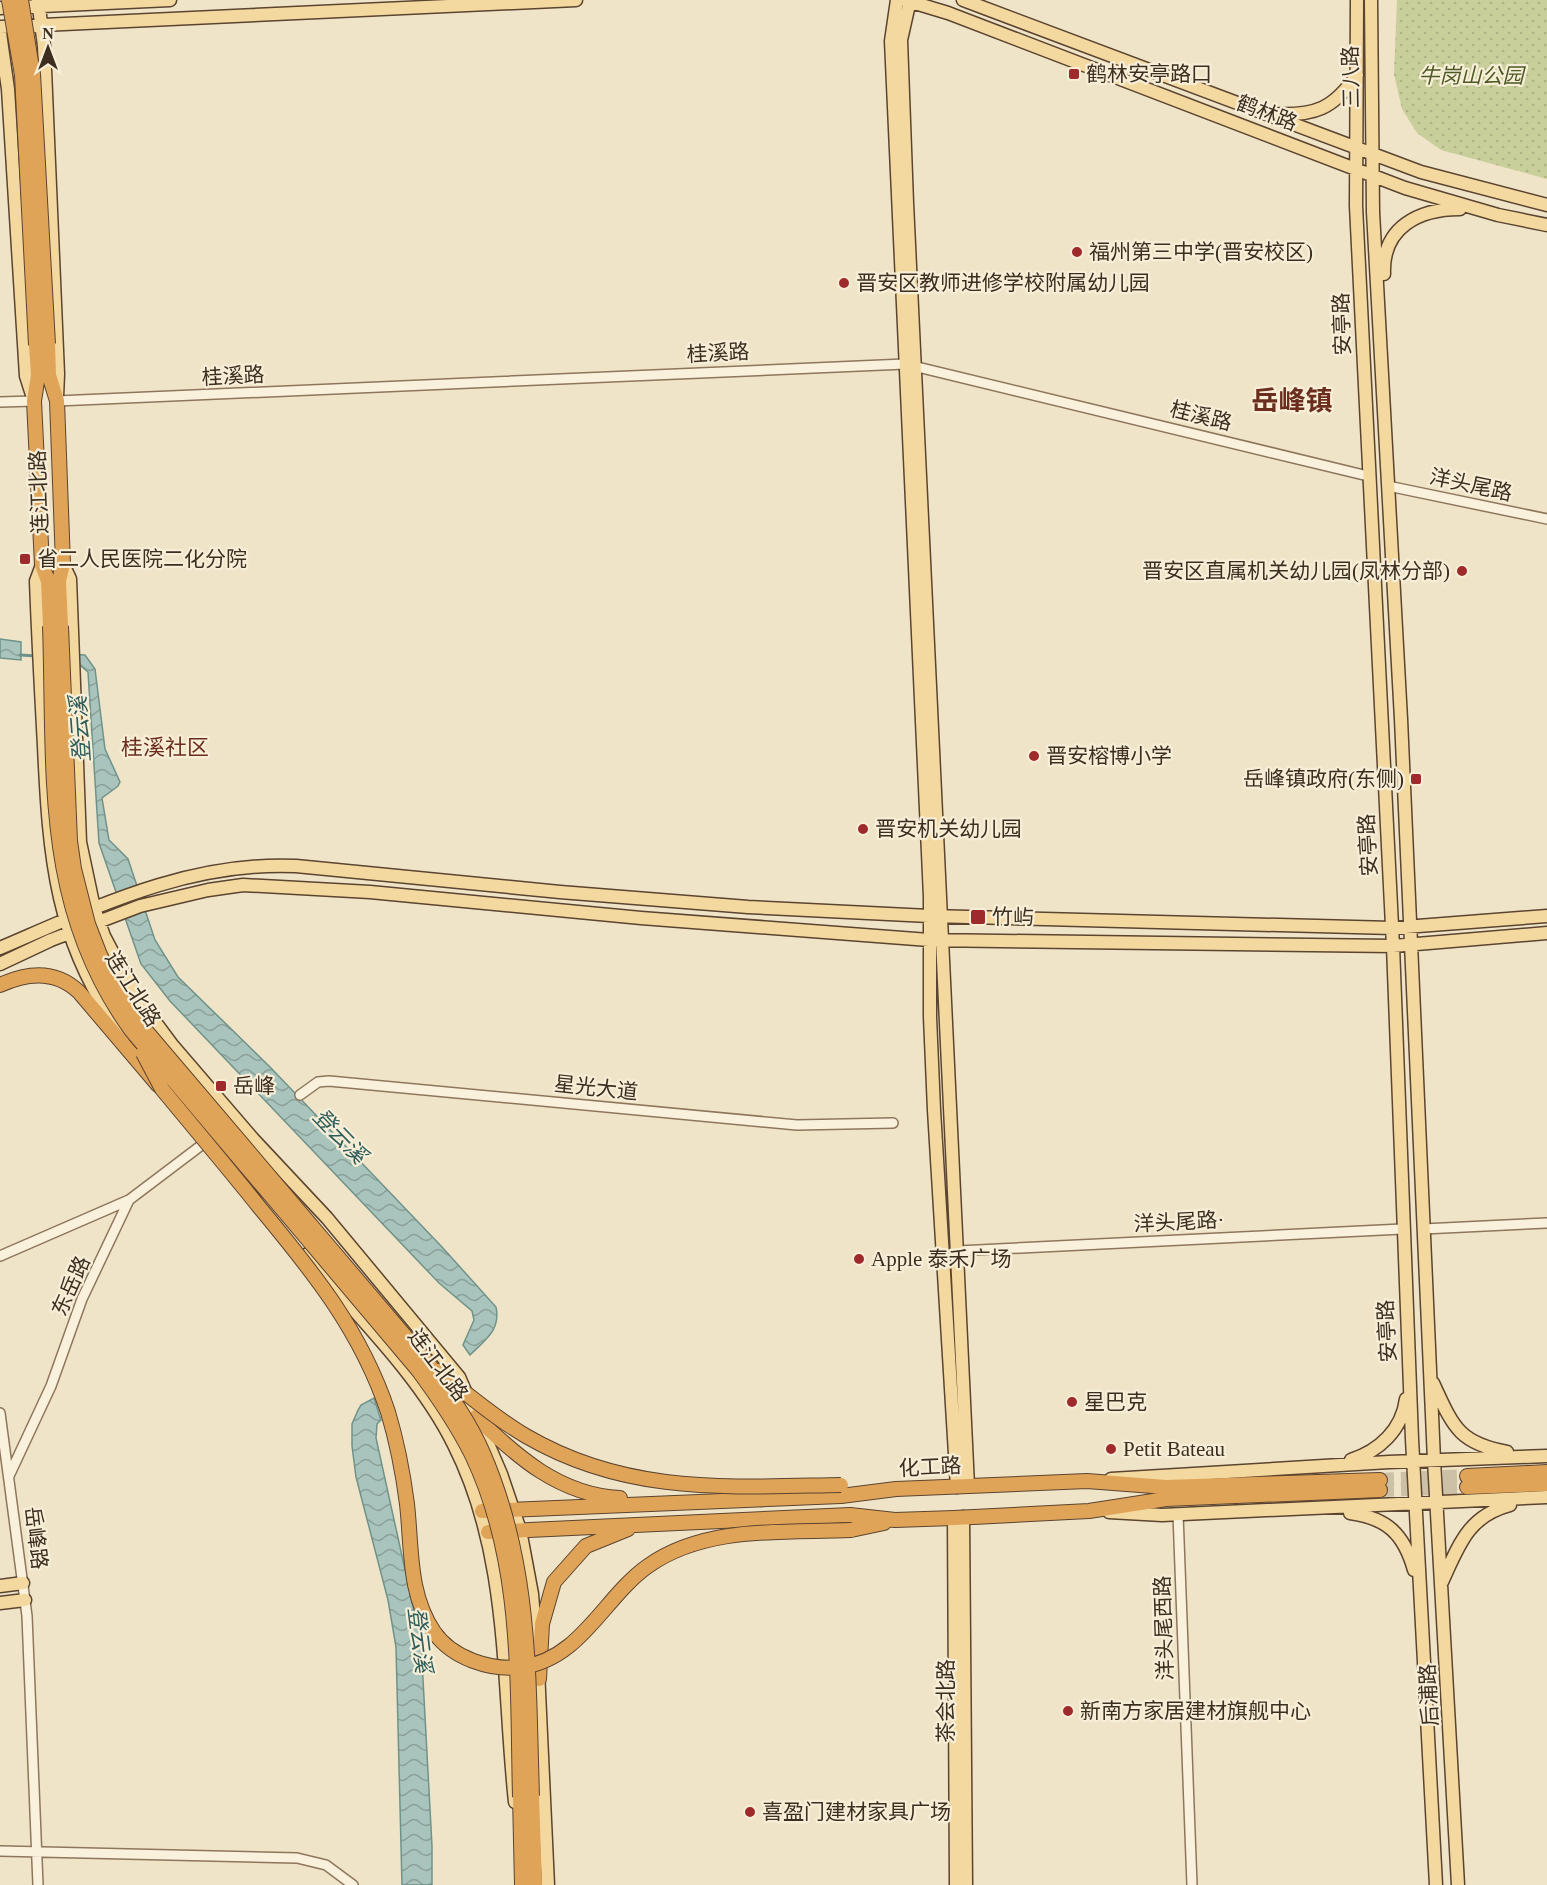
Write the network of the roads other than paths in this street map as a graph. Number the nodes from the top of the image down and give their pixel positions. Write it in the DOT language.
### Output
graph roads {
  1 [pos="9,0"];
  2 [pos="21,0"];
  3 [pos="170,0"];
  4 [pos="576,0"];
  5 [pos="905,0"];
  6 [pos="963,0"];
  7 [pos="1357,0"];
  8 [pos="1371,0"];
  9 [pos="125,1"];
  10 [pos="38,3"];
  11 [pos="0,8"];
  12 [pos="43,24"];
  13 [pos="0,27"];
  14 [pos="0,33"];
  15 [pos="0,71"];
  16 [pos="1357,75"];
  17 [pos="8,89"];
  18 [pos="1263,112"];
  19 [pos="1357,148"];
  20 [pos="1372,154"];
  21 [pos="1356,169"];
  22 [pos="1371,175"];
  23 [pos="1547,206"];
  24 [pos="1474,209"];
  25 [pos="1547,225"];
  26 [pos="42,345"];
  27 [pos="1381,358"];
  28 [pos="911,364"];
  29 [pos="34,401"];
  30 [pos="57,401"];
  31 [pos="0,402"];
  32 [pos="1368,476"];
  33 [pos="1388,486"];
  34 [pos="1547,519"];
  35 [pos="63,564"];
  36 [pos="42,565"];
  37 [pos="55,626"];
  38 [pos="94,908"];
  39 [pos="935,916"];
  40 [pos="1547,916"];
  41 [pos="98,922"];
  42 [pos="67,927"];
  43 [pos="1392,928"];
  44 [pos="1409,928"];
  45 [pos="1547,933"];
  46 [pos="935,940"];
  47 [pos="1410,945"];
  48 [pos="1393,946"];
  49 [pos="0,948"];
  50 [pos="0,964"];
  51 [pos="0,985"];
  52 [pos="131,1030"];
  53 [pos="162,1089"];
  54 [pos="300,1095"];
  55 [pos="893,1123"];
  56 [pos="207,1142"];
  57 [pos="129,1200"];
  58 [pos="1547,1223"];
  59 [pos="1402,1229"];
  60 [pos="1423,1229"];
  61 [pos="958,1251"];
  62 [pos="0,1256"];
  63 [pos="428,1363"];
  64 [pos="1430,1376"];
  65 [pos="1409,1377"];
  66 [pos="0,1413"];
  67 [pos="476,1417"];
  68 [pos="1547,1456"];
  69 [pos="1532,1457"];
  70 [pos="1434,1460"];
  71 [pos="1413,1461"];
  72 [pos="1335,1465"];
  73 [pos="1547,1472"];
  74 [pos="9,1476"];
  75 [pos="1086,1481"];
  76 [pos="1547,1484"];
  77 [pos="963,1486"];
  78 [pos="897,1489"];
  79 [pos="1541,1497"];
  80 [pos="700,1502"];
  81 [pos="1437,1503"];
  82 [pos="1415,1504"];
  83 [pos="1319,1508"];
  84 [pos="513,1509"];
  85 [pos="482,1511"];
  86 [pos="1089,1511"];
  87 [pos="1178,1514"];
  88 [pos="959,1518"];
  89 [pos="894,1520"];
  90 [pos="638,1524"];
  91 [pos="520,1530"];
  92 [pos="488,1532"];
  93 [pos="23,1583"];
  94 [pos="0,1586"];
  95 [pos="1441,1586"];
  96 [pos="1419,1587"];
  97 [pos="25,1600"];
  98 [pos="0,1603"];
  99 [pos="539,1679"];
  100 [pos="526,1797"];
  101 [pos="37,1850"];
  102 [pos="0,1851"];
  103 [pos="522,1878"];
  104 [pos="38,1885"];
  105 [pos="353,1885"];
  106 [pos="535,1885"];
  107 [pos="548,1885"];
  108 [pos="956,1885"];
  109 [pos="966,1885"];
  110 [pos="1192,1885"];
  111 [pos="1436,1885"];
  112 [pos="1458,1885"];
  1 -- 26 [label="highway, 连江北路, bridge"];
  2 -- 26 [label="highway, 连江北路, bridge"];
  3 -- 9 [label="main road"];
  4 -- 12 [label="main road"];
  5 -- 21 [label="main road, 鹤林路"];
  5 -- 28 [label="main road"];
  6 -- 18 [label="main road, 鹤林路"];
  7 -- 16 [label="main road, 三八路"];
  8 -- 20 [label="main road, 三八路"];
  9 -- 10 [label="main road"];
  10 -- 11 [label="main road"];
  10 -- 12 [label="main road"];
  12 -- 13 [label="main road"];
  12 -- 30 [label="main road"];
  14 -- 17 [label="main road"];
  15 -- 17 [label="main road"];
  16 -- 18 [label="main road"];
  16 -- 19 [label="main road, 三八路"];
  17 -- 29 [label="main road"];
  18 -- 19 [label="main road, 鹤林路"];
  19 -- 20 [label="main road, 鹤林路"];
  19 -- 21 [label="main road, 安亭路"];
  20 -- 22 [label="main road, 安亭路"];
  20 -- 23 [label="main road, 鹤林路"];
  21 -- 22 [label="main road, 鹤林路"];
  21 -- 32 [label="main road, 安亭路"];
  22 -- 24 [label="main road, 鹤林路"];
  22 -- 27 [label="main road, 安亭路"];
  24 -- 25 [label="main road, 鹤林路"];
  24 -- 27 [label="main road"];
  26 -- 29 [label="highway, 连江北路"];
  26 -- 30 [label="highway, 连江北路"];
  27 -- 33 [label="main road, 安亭路"];
  28 -- 30 [label="street, 桂溪路"];
  28 -- 32 [label="street, 桂溪路"];
  28 -- 39 [label="main road"];
  29 -- 31 [label="street"];
  29 -- 36 [label="highway, 连江北路"];
  30 -- 35 [label="highway, 连江北路"];
  32 -- 43 [label="main road, 安亭路"];
  33 -- 34 [label="street, 洋头尾路"];
  33 -- 44 [label="main road, 安亭路"];
  35 -- 37 [label="highway, 连江北路"];
  35 -- 38 [label="main road"];
  36 -- 37 [label="highway, 连江北路"];
  36 -- 42 [label="main road"];
  37 -- 52 [label="highway, 连江北路, bridge"];
  37 -- 63 [label="highway, 连江北路, bridge"];
  38 -- 39 [label="main road"];
  38 -- 41 [label="main road"];
  38 -- 42 [label="main road"];
  39 -- 43 [label="main road"];
  39 -- 46 [label="main road"];
  40 -- 44 [label="main road"];
  41 -- 42 [label="main road"];
  41 -- 46 [label="main road"];
  41 -- 67 [label="main road"];
  42 -- 49 [label="main road"];
  42 -- 50 [label="main road"];
  42 -- 56 [label="main road"];
  43 -- 44 [label="main road"];
  43 -- 48 [label="main road, 安亭路"];
  44 -- 47 [label="main road, 安亭路"];
  45 -- 47 [label="main road"];
  46 -- 48 [label="main road"];
  46 -- 61 [label="main road"];
  46 -- 77 [label="main road"];
  47 -- 48 [label="main road"];
  47 -- 60 [label="main road, 安亭路"];
  48 -- 59 [label="main road, 安亭路"];
  51 -- 53 [label="highway, bridge"];
  52 -- 53 [label="highway, bridge"];
  52 -- 100 [label="highway, 连江北路, bridge"];
  53 -- 89 [label="highway, bridge"];
  54 -- 55 [label="street, 星光大道"];
  56 -- 57 [label="street"];
  56 -- 85 [label="main road"];
  57 -- 62 [label="street"];
  57 -- 74 [label="street, 东岳路"];
  58 -- 60 [label="street"];
  59 -- 61 [label="street, 洋头尾路·"];
  59 -- 65 [label="main road, 安亭路"];
  60 -- 64 [label="main road, 安亭路"];
  61 -- 77 [label="main road"];
  63 -- 78 [label="highway, bridge"];
  63 -- 100 [label="highway, 连江北路, bridge"];
  64 -- 69 [label="main road"];
  64 -- 70 [label="main road, 安亭路"];
  65 -- 71 [label="main road, 安亭路"];
  65 -- 72 [label="main road"];
  66 -- 74 [label="street, 岳峰路"];
  67 -- 80 [label="highway"];
  67 -- 84 [label="main road"];
  68 -- 69 [label="main road"];
  69 -- 70 [label="main road"];
  70 -- 71 [label="main road"];
  70 -- 81 [label="main road, 安亭路"];
  71 -- 72 [label="main road"];
  71 -- 82 [label="main road, 安亭路"];
  72 -- 75 [label="main road"];
  73 -- 76 [label="highway"];
  74 -- 93 [label="street, 岳峰路"];
  75 -- 77 [label="highway, 化工路"];
  75 -- 86 [label="highway, 化工路"];
  77 -- 78 [label="highway, 化工路"];
  78 -- 80 [label="highway, 化工路"];
  79 -- 81 [label="main road"];
  79 -- 95 [label="main road"];
  80 -- 84 [label="highway, 化工路"];
  81 -- 82 [label="main road"];
  81 -- 95 [label="main road, 后浦路"];
  82 -- 83 [label="main road"];
  82 -- 96 [label="main road, 后浦路"];
  83 -- 87 [label="main road"];
  83 -- 96 [label="main road"];
  84 -- 85 [label="highway, 化工路"];
  84 -- 91 [label="main road"];
  85 -- 92 [label="main road"];
  86 -- 87 [label="main road"];
  86 -- 88 [label="highway, 化工路"];
  87 -- 110 [label="street, 洋头尾西路"];
  88 -- 89 [label="highway, 化工路"];
  88 -- 108 [label="main road, 茶会北路"];
  88 -- 109 [label="main road, 茶会北路"];
  89 -- 90 [label="highway, 化工路"];
  90 -- 91 [label="highway, 化工路"];
  90 -- 99 [label="highway"];
  91 -- 92 [label="highway, 化工路"];
  91 -- 99 [label="main road"];
  92 -- 103 [label="main road"];
  93 -- 94 [label="main road"];
  93 -- 97 [label="street, 岳峰路"];
  95 -- 112 [label="main road, 后浦路"];
  96 -- 111 [label="main road, 后浦路"];
  97 -- 98 [label="main road"];
  97 -- 101 [label="street, 岳峰路"];
  99 -- 107 [label="main road"];
  100 -- 103 [label="highway, 连江北路"];
  100 -- 106 [label="highway, 连江北路"];
  101 -- 102 [label="street"];
  101 -- 104 [label="street, 岳峰路"];
  101 -- 105 [label="street"];
}
